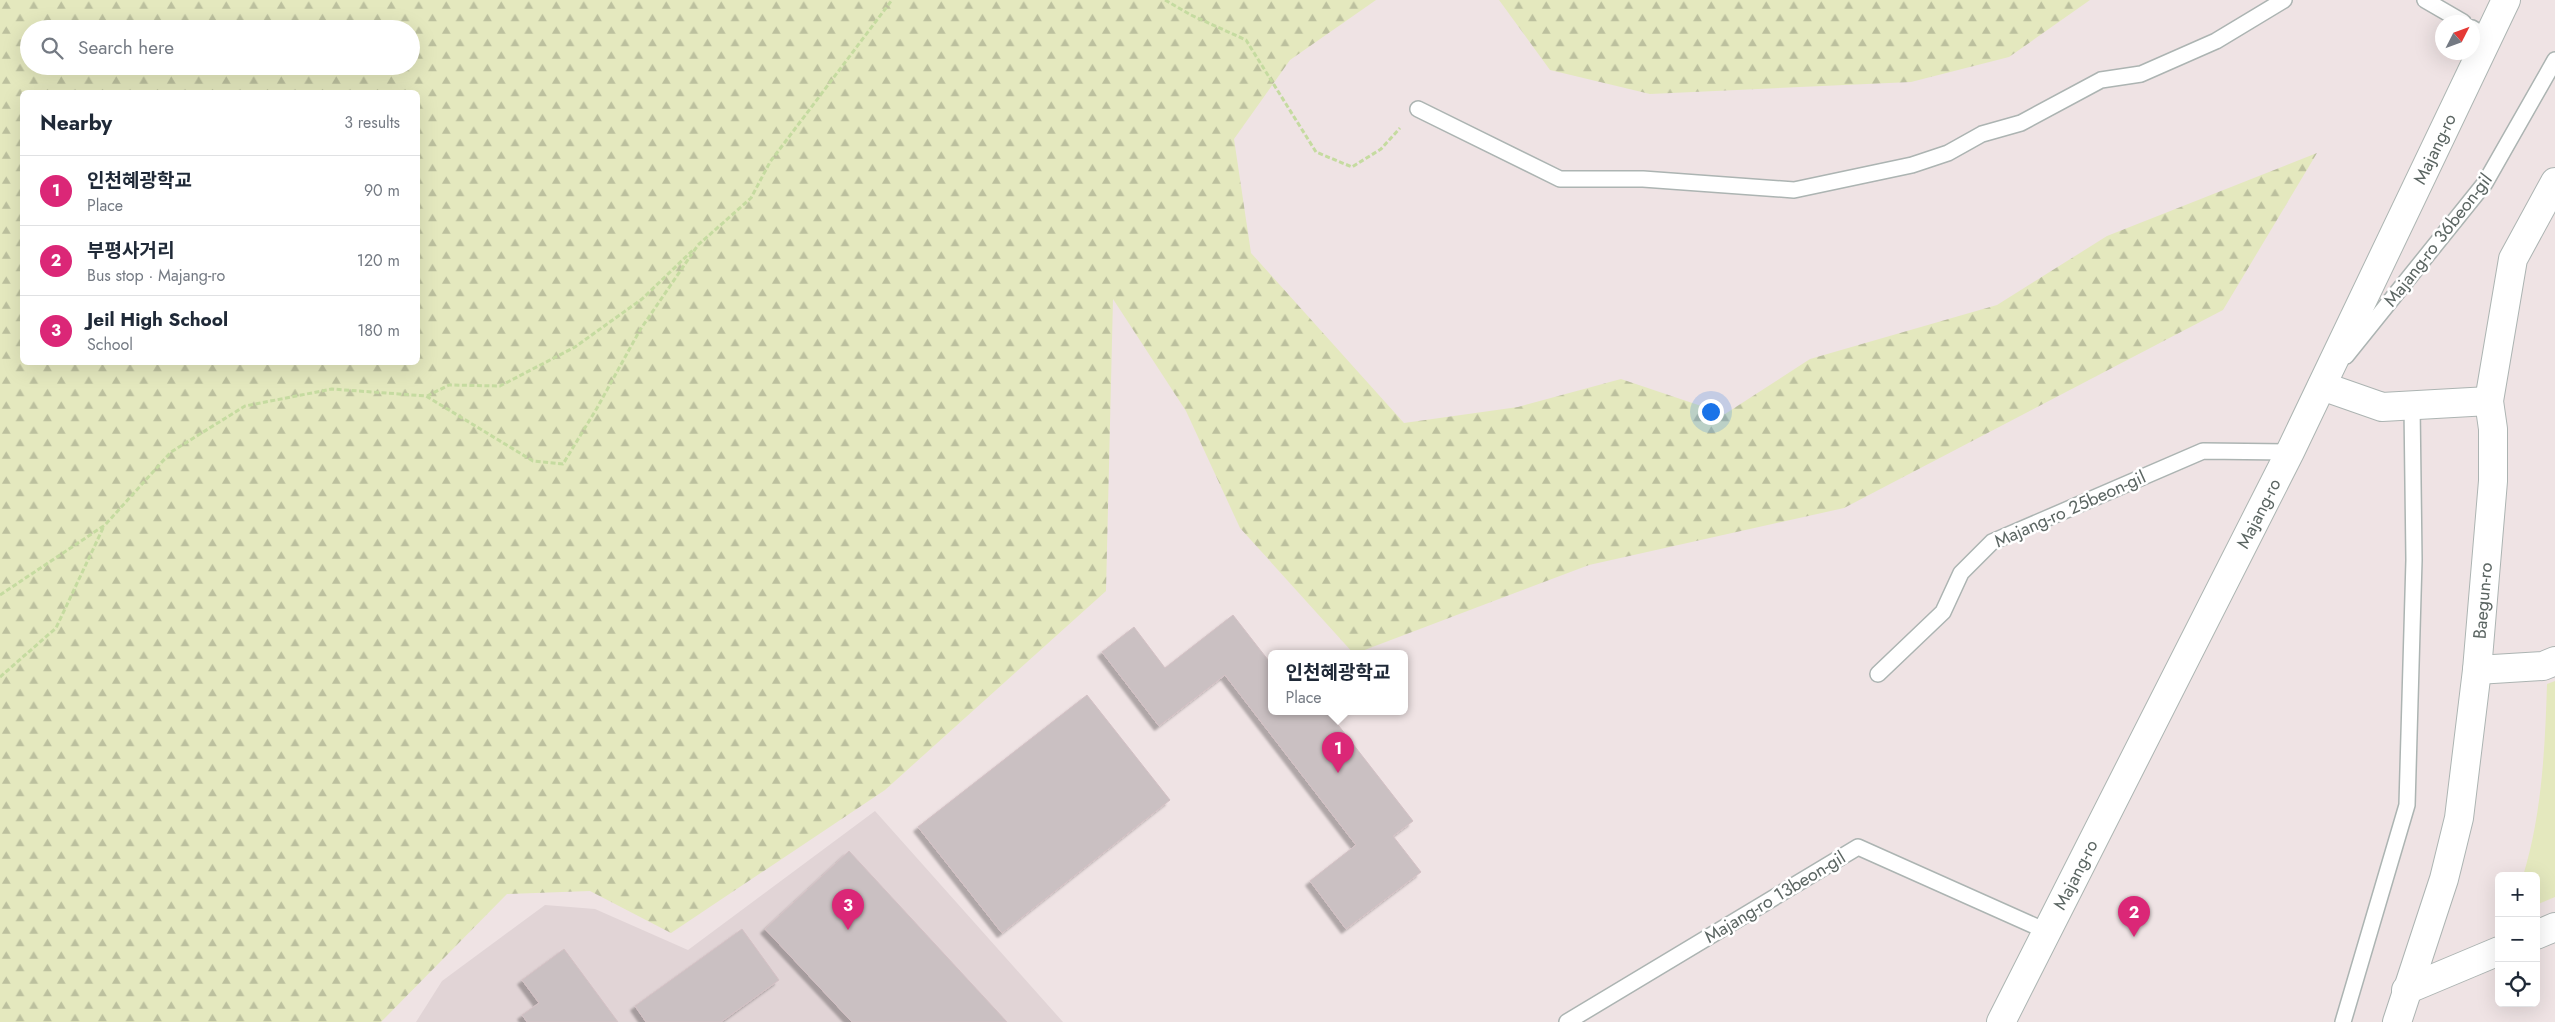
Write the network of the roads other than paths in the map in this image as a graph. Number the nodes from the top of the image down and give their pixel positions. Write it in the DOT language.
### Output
graph roads {
  1 [pos="2284,0"];
  2 [pos="2425,0"];
  3 [pos="2506,0"];
  4 [pos="2451,15"];
  5 [pos="2480,33"];
  6 [pos="2468,60"];
  7 [pos="2555,60"];
  8 [pos="1418,110"];
  9 [pos="2555,182"];
  10 [pos="2322,386"];
  11 [pos="2489,401"];
  12 [pos="2412,405"];
  13 [pos="2290,452"];
  14 [pos="2555,661"];
  15 [pos="2477,670"];
  16 [pos="1878,674"];
  17 [pos="2555,927"];
  18 [pos="2046,930"];
  19 [pos="2540,933"];
  20 [pos="2495,953"];
  21 [pos="2406,990"];
  22 [pos="1567,1022"];
  23 [pos="2001,1022"];
  24 [pos="2343,1022"];
  25 [pos="2397,1022"];
  1 -- 8 [label="lane"];
  2 -- 4 [label="lane"];
  3 -- 5 [label="street, Majang-ro"];
  6 -- 10 [label="street, Majang-ro"];
  7 -- 10 [label="lane, Majang-ro 36beon-gil"];
  9 -- 11 [label="street, Baegun-ro"];
  10 -- 12 [label="street"];
  10 -- 13 [label="street, Majang-ro"];
  11 -- 12 [label="street"];
  11 -- 15 [label="street, Baegun-ro"];
  12 -- 24 [label="lane"];
  13 -- 16 [label="lane, Majang-ro 25beon-gil"];
  13 -- 18 [label="street, Majang-ro"];
  14 -- 15 [label="street"];
  15 -- 21 [label="street, Baegun-ro"];
  17 -- 19 [label="street"];
  18 -- 22 [label="lane, Majang-ro 13beon-gil"];
  18 -- 23 [label="street, Majang-ro"];
  20 -- 21 [label="street"];
  21 -- 25 [label="street, Baegun-ro"];
}
